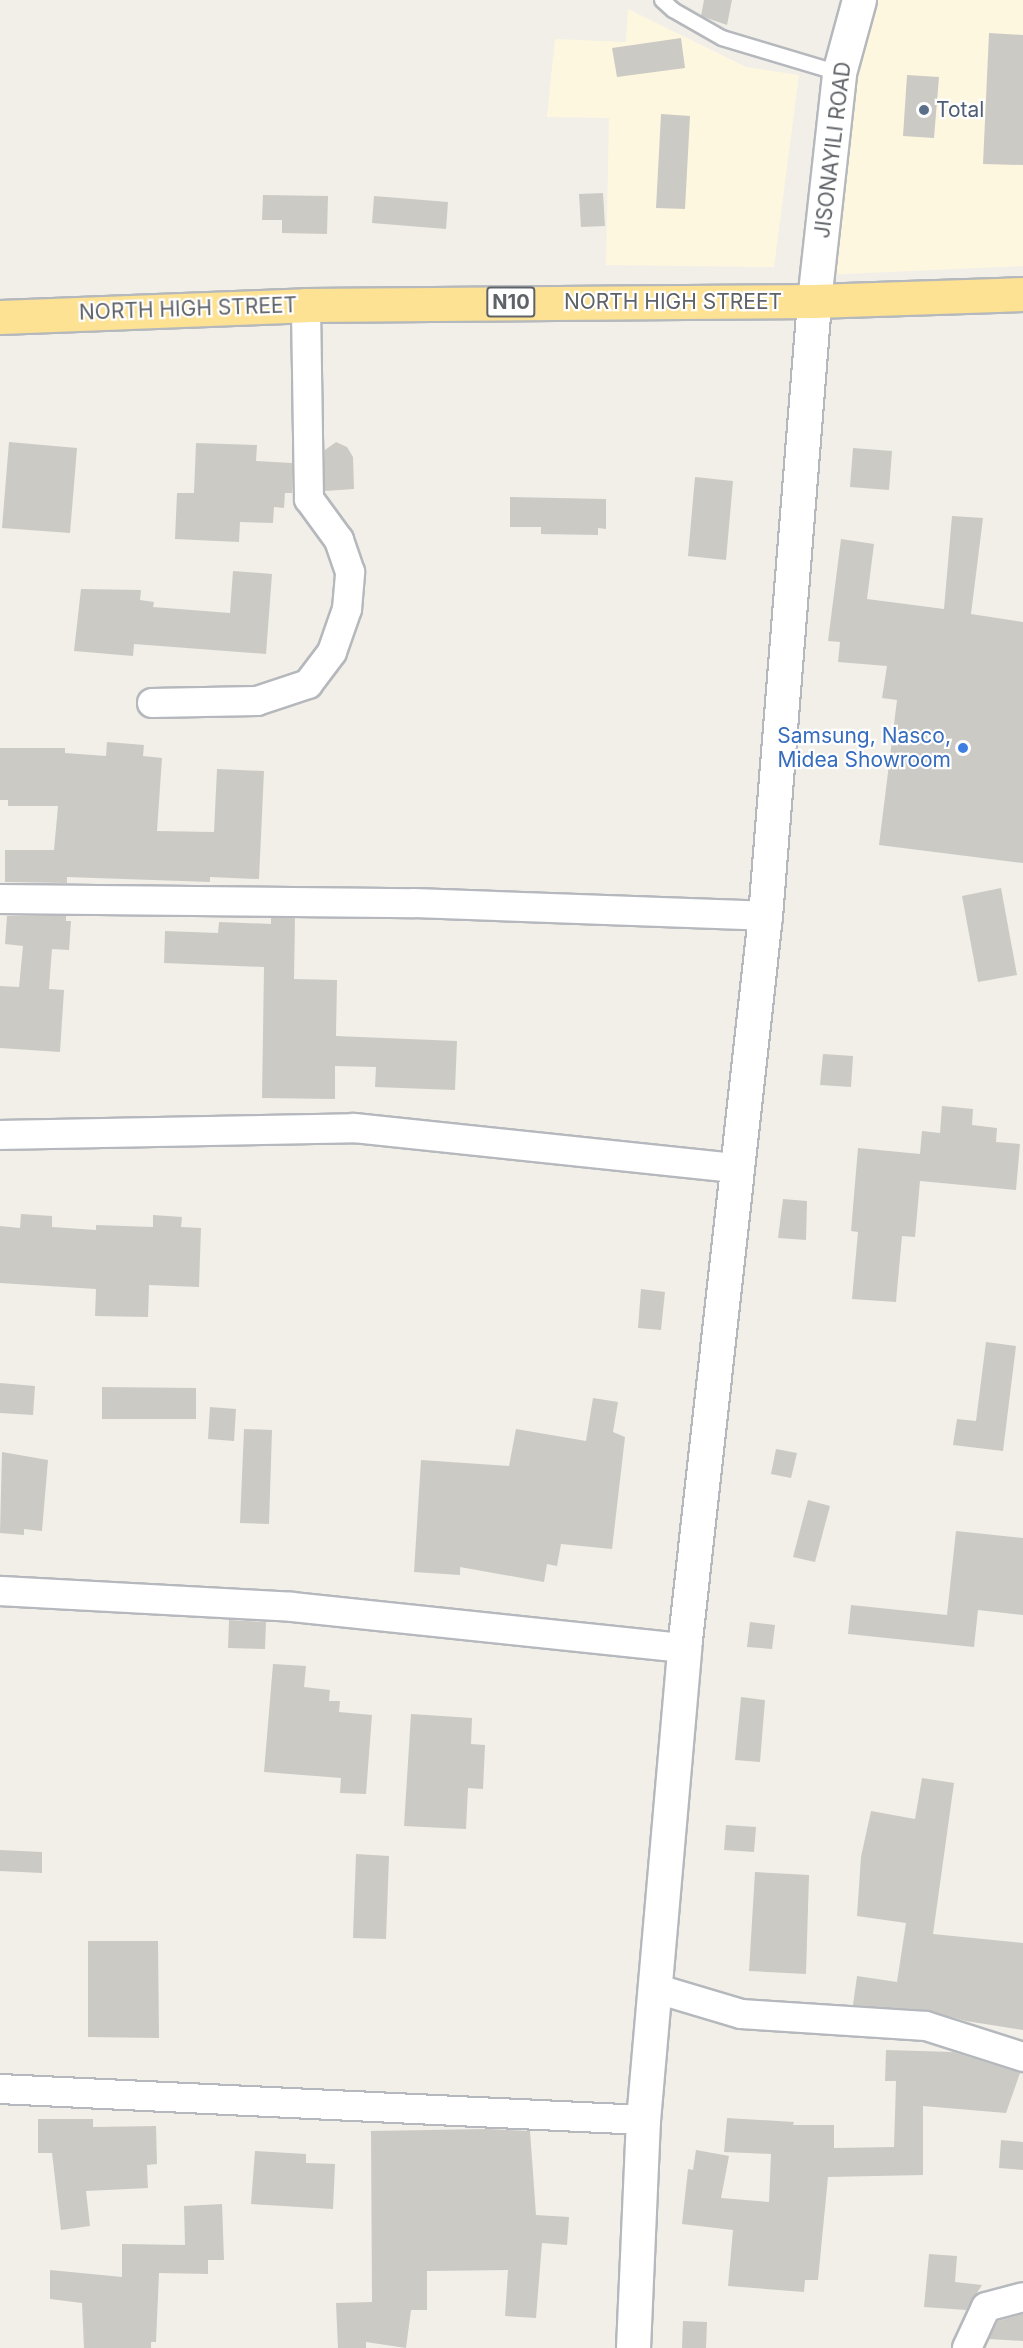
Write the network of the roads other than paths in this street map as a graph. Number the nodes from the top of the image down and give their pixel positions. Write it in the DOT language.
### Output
graph roads {
  1 [pos="663,0"];
  2 [pos="859,0"];
  3 [pos="839,73"];
  4 [pos="1023,294"];
  5 [pos="814,301"];
  6 [pos="306,305"];
  7 [pos="0,316"];
  8 [pos="152,703"];
  9 [pos="0,899"];
  10 [pos="765,916"];
  11 [pos="0,1135"];
  12 [pos="737,1168"];
  13 [pos="0,1591"];
  14 [pos="684,1648"];
  15 [pos="654,1988"];
  16 [pos="1023,2057"];
  17 [pos="0,2089"];
  18 [pos="643,2120"];
  19 [pos="1023,2297"];
  20 [pos="633,2348"];
  21 [pos="967,2348"];
  1 -- 3 [label="lane"];
  2 -- 3 [label="street, JISONAYILI ROAD"];
  3 -- 5 [label="street, JISONAYILI ROAD"];
  4 -- 5 [label="highway, NORTH HIGH STREET / N10"];
  5 -- 6 [label="highway, NORTH HIGH STREET / N10"];
  5 -- 10 [label="street, JISONAYILI ROAD"];
  6 -- 7 [label="highway, NORTH HIGH STREET / N10"];
  6 -- 8 [label="street"];
  9 -- 10 [label="street"];
  10 -- 12 [label="street, JISONAYILI ROAD"];
  11 -- 12 [label="street"];
  12 -- 14 [label="street, JISONAYILI ROAD"];
  13 -- 14 [label="street"];
  14 -- 15 [label="street, JISONAYILI ROAD"];
  15 -- 16 [label="street"];
  15 -- 18 [label="street, JISONAYILI ROAD"];
  17 -- 18 [label="street"];
  18 -- 20 [label="street, JISONAYILI ROAD"];
  19 -- 21 [label="street"];
}
